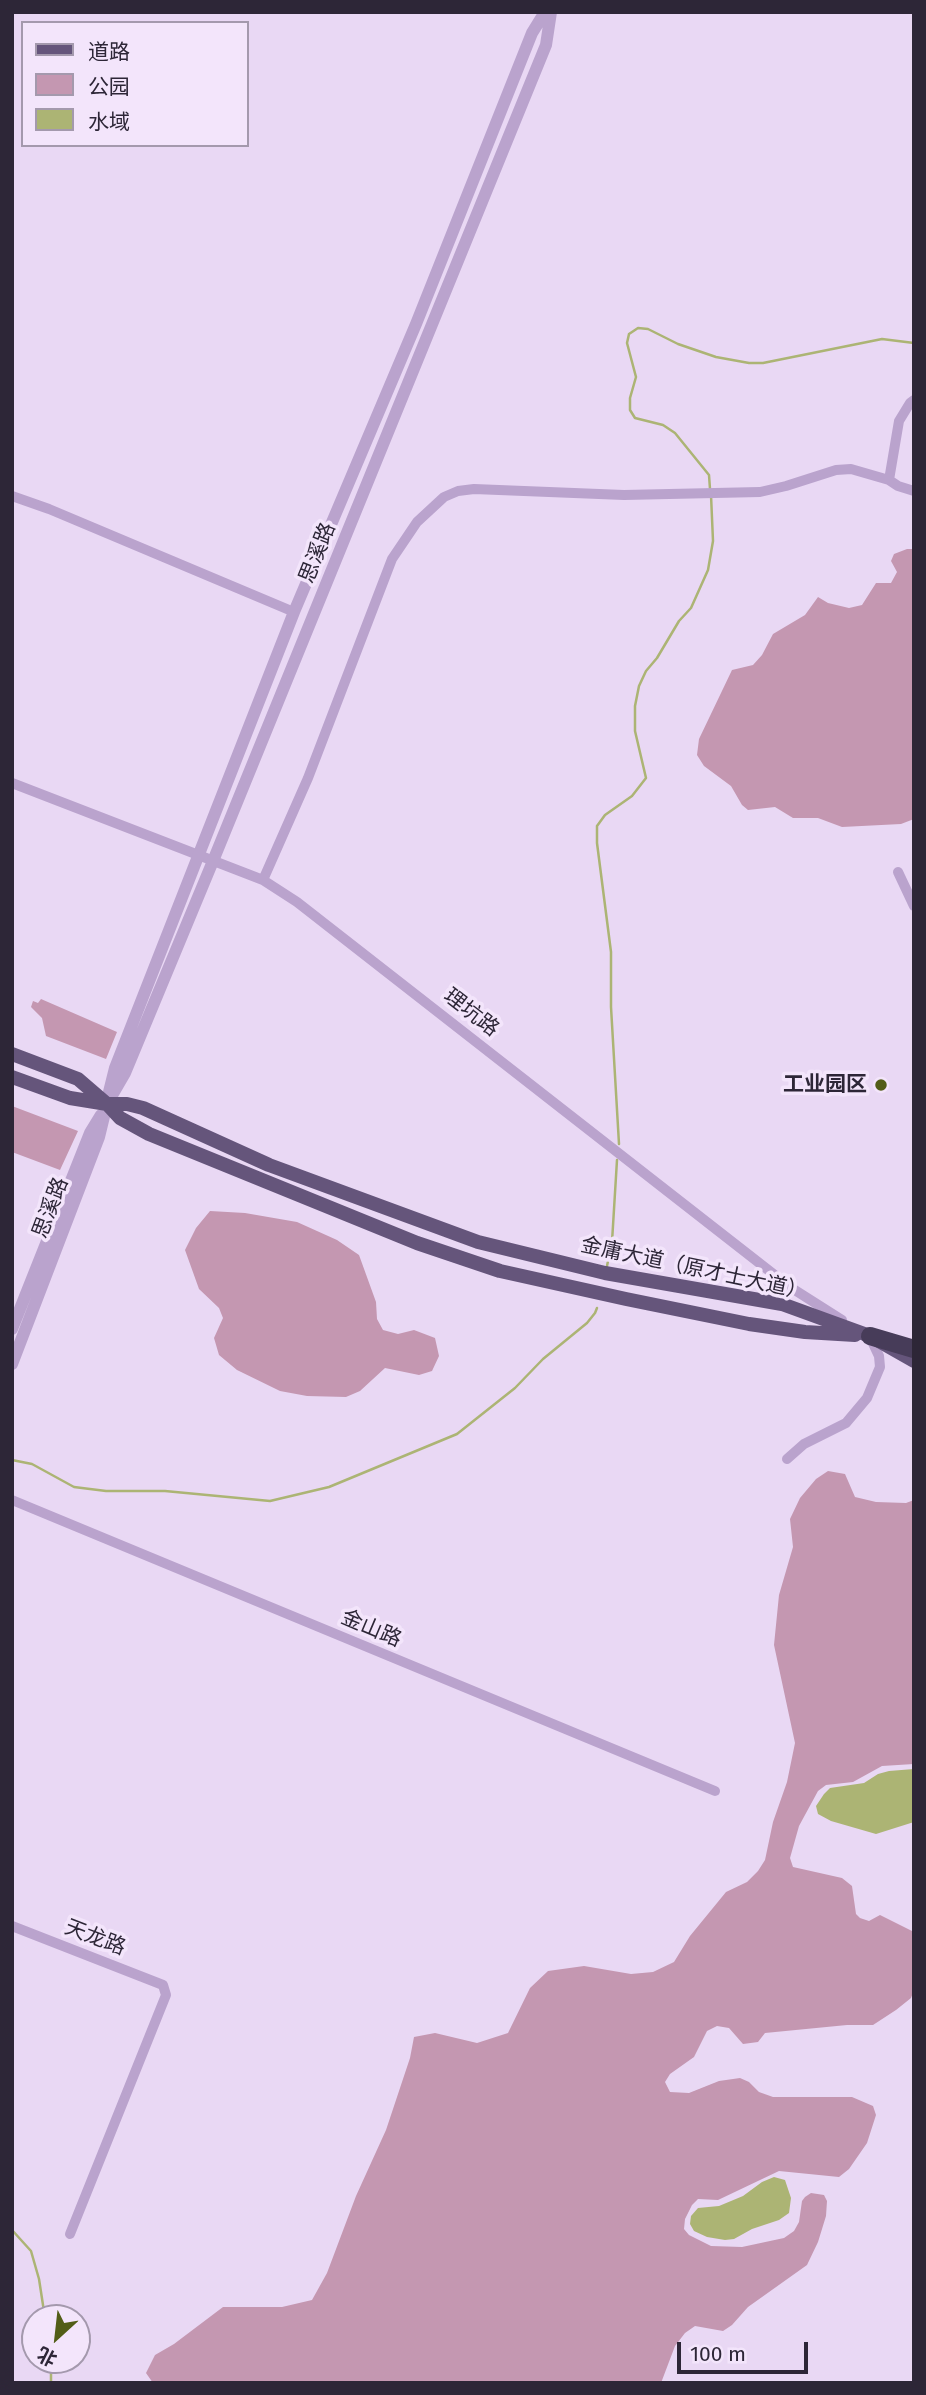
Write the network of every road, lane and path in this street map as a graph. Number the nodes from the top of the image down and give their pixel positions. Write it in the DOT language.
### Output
graph roads {
  1 [pos="544,12"];
  2 [pos="551,12"];
  3 [pos="914,400"];
  4 [pos="889,480"];
  5 [pos="914,491"];
  6 [pos="12,496"];
  7 [pos="294,612"];
  8 [pos="12,783"];
  9 [pos="200,857"];
  10 [pos="214,861"];
  11 [pos="898,872"];
  12 [pos="263,880"];
  13 [pos="914,906"];
  14 [pos="12,1054"];
  15 [pos="12,1077"];
  16 [pos="107,1104"];
  17 [pos="609,1274"];
  18 [pos="604,1293"];
  19 [pos="12,1329"];
  20 [pos="870,1336"];
  21 [pos="914,1338"];
  22 [pos="914,1349"];
  23 [pos="914,1361"];
  24 [pos="12,1364"];
  25 [pos="787,1460"];
  26 [pos="12,1500"];
  27 [pos="715,1791"];
  28 [pos="12,1926"];
  29 [pos="70,2234"];
  1 -- 7 [label="street, 思溪路"];
  2 -- 10 [label="street, 思溪路"];
  3 -- 4 [label="street"];
  4 -- 5 [label="street"];
  4 -- 12 [label="street"];
  6 -- 7 [label="street"];
  7 -- 9 [label="street, 思溪路"];
  8 -- 9 [label="street, 理坑路"];
  9 -- 10 [label="street, 理坑路"];
  9 -- 16 [label="street, 思溪路"];
  10 -- 12 [label="street, 理坑路"];
  10 -- 16 [label="street, 思溪路"];
  11 -- 13 [label="street"];
  12 -- 20 [label="street, 理坑路"];
  14 -- 16 [label="main road, 金庸大道（原才士大道）"];
  15 -- 16 [label="main road, 金庸大道（原才士大道）"];
  16 -- 17 [label="main road, 金庸大道（原才士大道）"];
  16 -- 18 [label="main road, 金庸大道（原才士大道）"];
  16 -- 19 [label="street, 思溪路"];
  16 -- 24 [label="street, 思溪路"];
  17 -- 18 [label="main road"];
  17 -- 20 [label="main road, 金庸大道（原才士大道）"];
  18 -- 20 [label="main road, 金庸大道（原才士大道）"];
  20 -- 21 [label="highway"];
  20 -- 22 [label="highway"];
  20 -- 23 [label="main road"];
  20 -- 25 [label="street"];
  26 -- 27 [label="street, 金山路"];
  28 -- 29 [label="street, 天龙路"];
}
